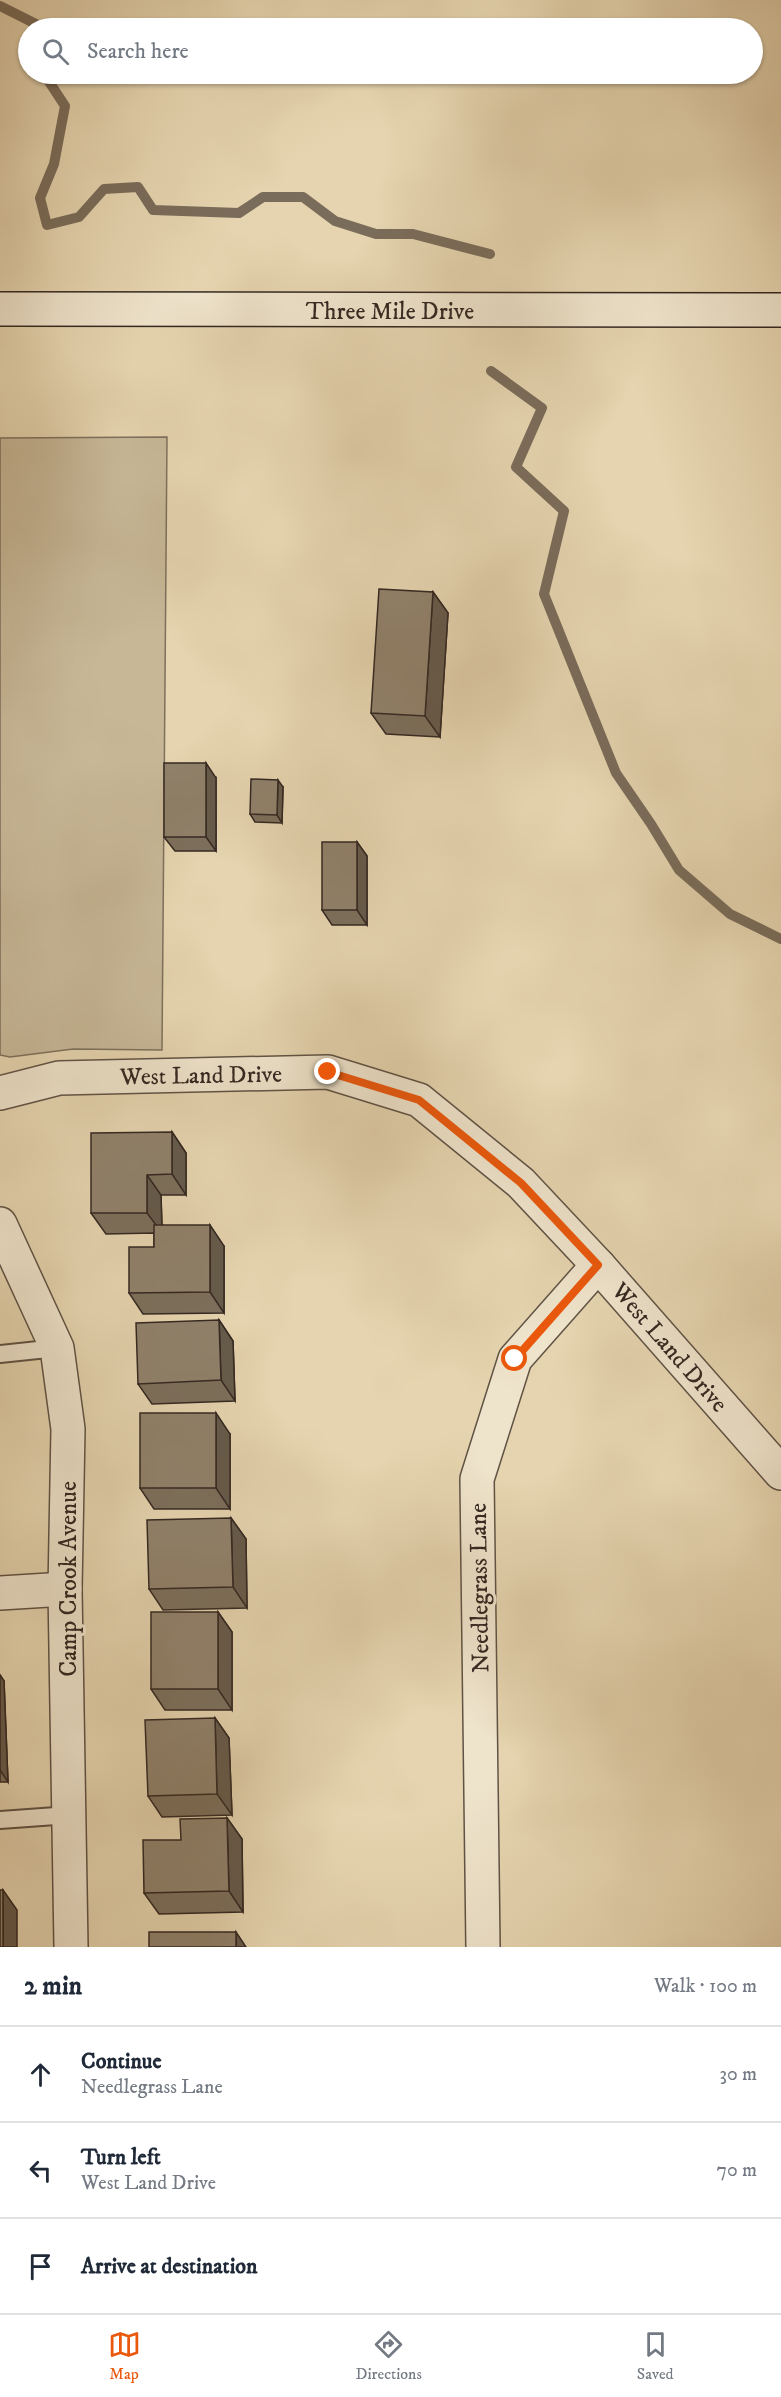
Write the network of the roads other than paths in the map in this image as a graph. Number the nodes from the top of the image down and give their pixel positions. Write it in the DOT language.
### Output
graph roads {
  1 [pos="0,309"];
  2 [pos="781,310"];
  3 [pos="0,1093"];
  4 [pos="0,1224"];
  5 [pos="598,1265"];
  6 [pos="57,1348"];
  7 [pos="0,1354"];
  8 [pos="781,1473"];
  9 [pos="66,1589"];
  10 [pos="0,1593"];
  11 [pos="70,1815"];
  12 [pos="0,1820"];
  13 [pos="71,1947"];
  14 [pos="483,1947"];
  1 -- 2 [label="street, Three Mile Drive"];
  3 -- 5 [label="street, West Land Drive"];
  4 -- 6 [label="street, Camp Crook Avenue"];
  5 -- 8 [label="street, West Land Drive"];
  5 -- 14 [label="street, Needlegrass Lane"];
  6 -- 7 [label="lane"];
  6 -- 9 [label="street, Camp Crook Avenue"];
  9 -- 10 [label="street"];
  9 -- 11 [label="street, Camp Crook Avenue"];
  11 -- 12 [label="lane"];
  11 -- 13 [label="street, Camp Crook Avenue"];
}
